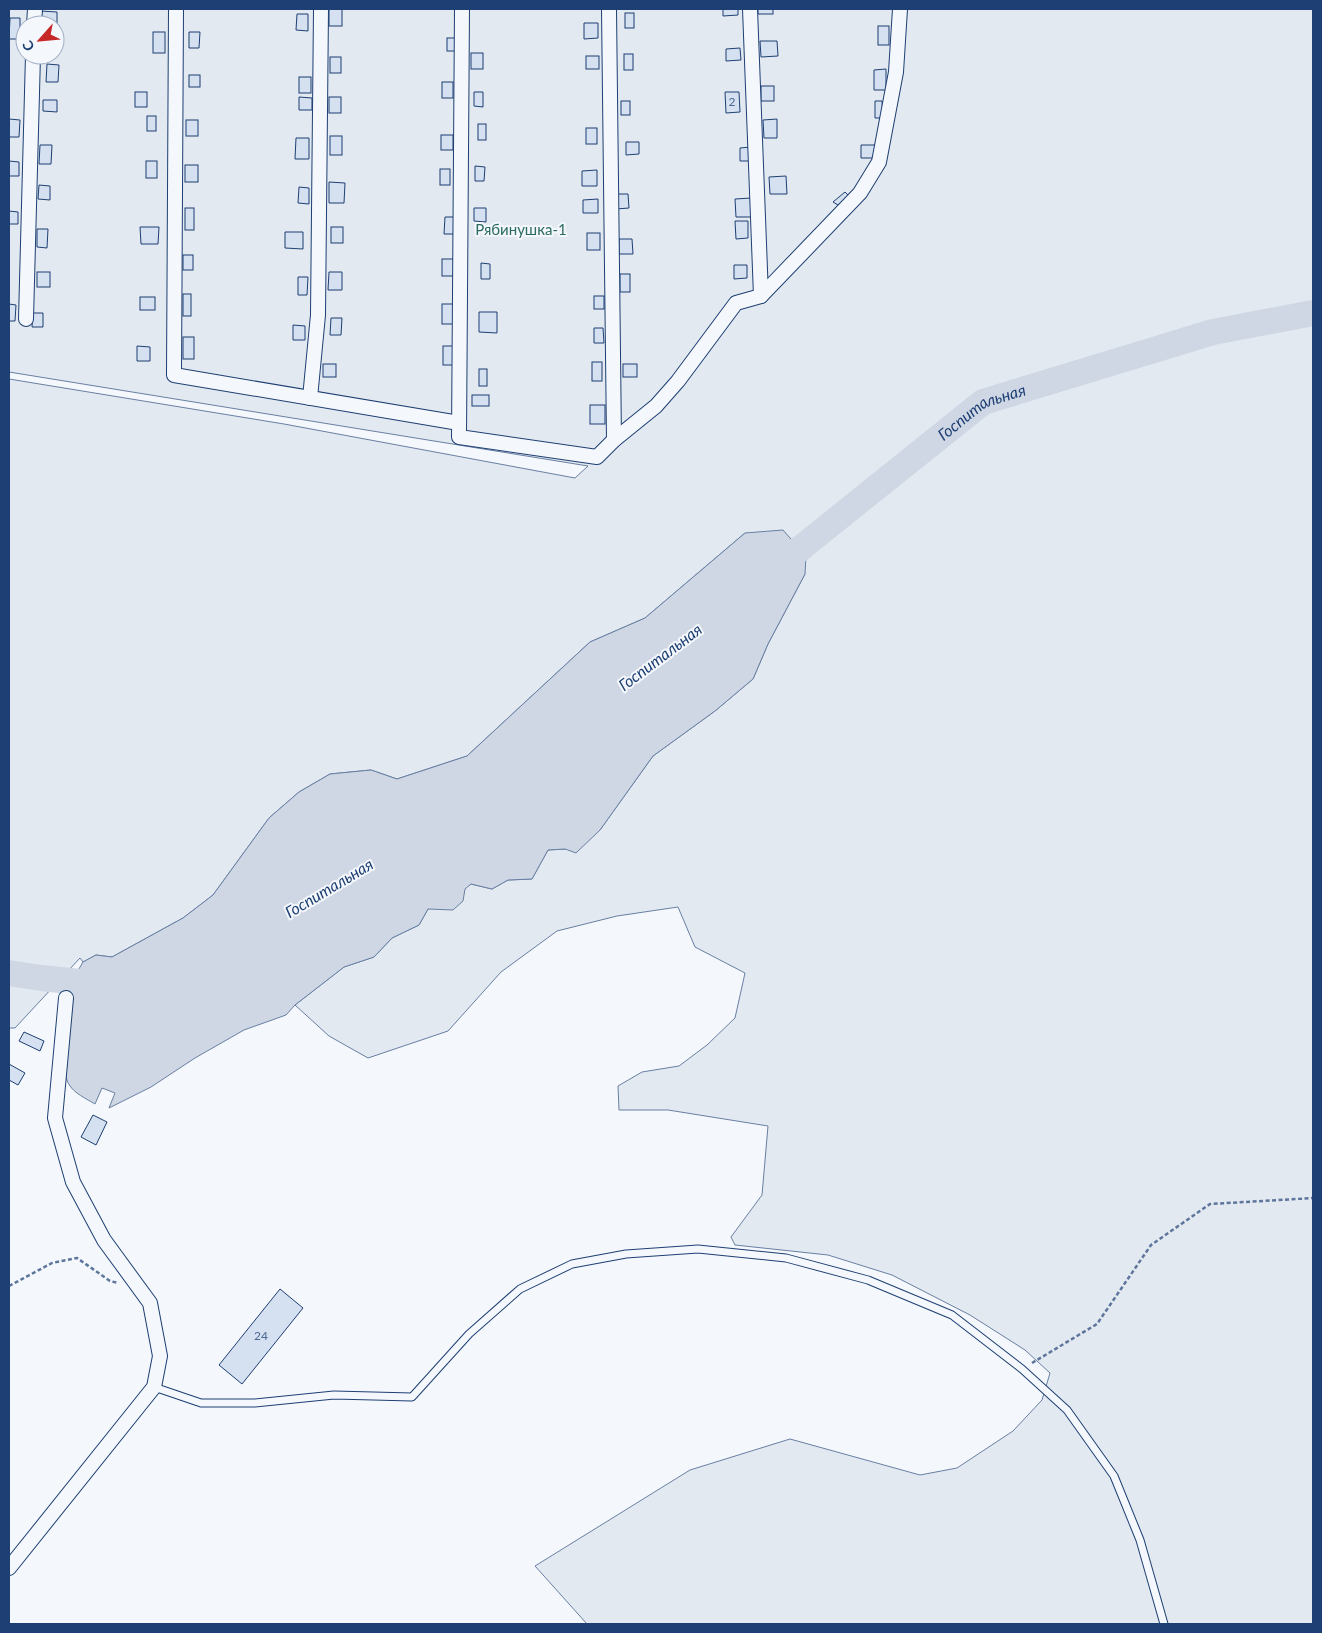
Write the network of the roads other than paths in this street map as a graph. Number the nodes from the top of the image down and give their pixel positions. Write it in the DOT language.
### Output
graph roads {
  1 [pos="176,9"];
  2 [pos="321,9"];
  3 [pos="462,9"];
  4 [pos="609,9"];
  5 [pos="750,9"];
  6 [pos="900,9"];
  7 [pos="33,65"];
  8 [pos="761,296"];
  9 [pos="26,319"];
  10 [pos="310,398"];
  11 [pos="459,423"];
  12 [pos="614,440"];
  13 [pos="66,998"];
  14 [pos="154,1386"];
  15 [pos="9,1568"];
  16 [pos="1164,1624"];
  1 -- 10 [label="street"];
  2 -- 10 [label="street"];
  3 -- 11 [label="street"];
  4 -- 12 [label="street"];
  5 -- 8 [label="street"];
  6 -- 8 [label="street"];
  7 -- 9 [label="street"];
  8 -- 12 [label="street"];
  10 -- 11 [label="street"];
  11 -- 12 [label="street"];
  13 -- 14 [label="street"];
  14 -- 15 [label="street"];
  14 -- 16 [label="lane"];
}
